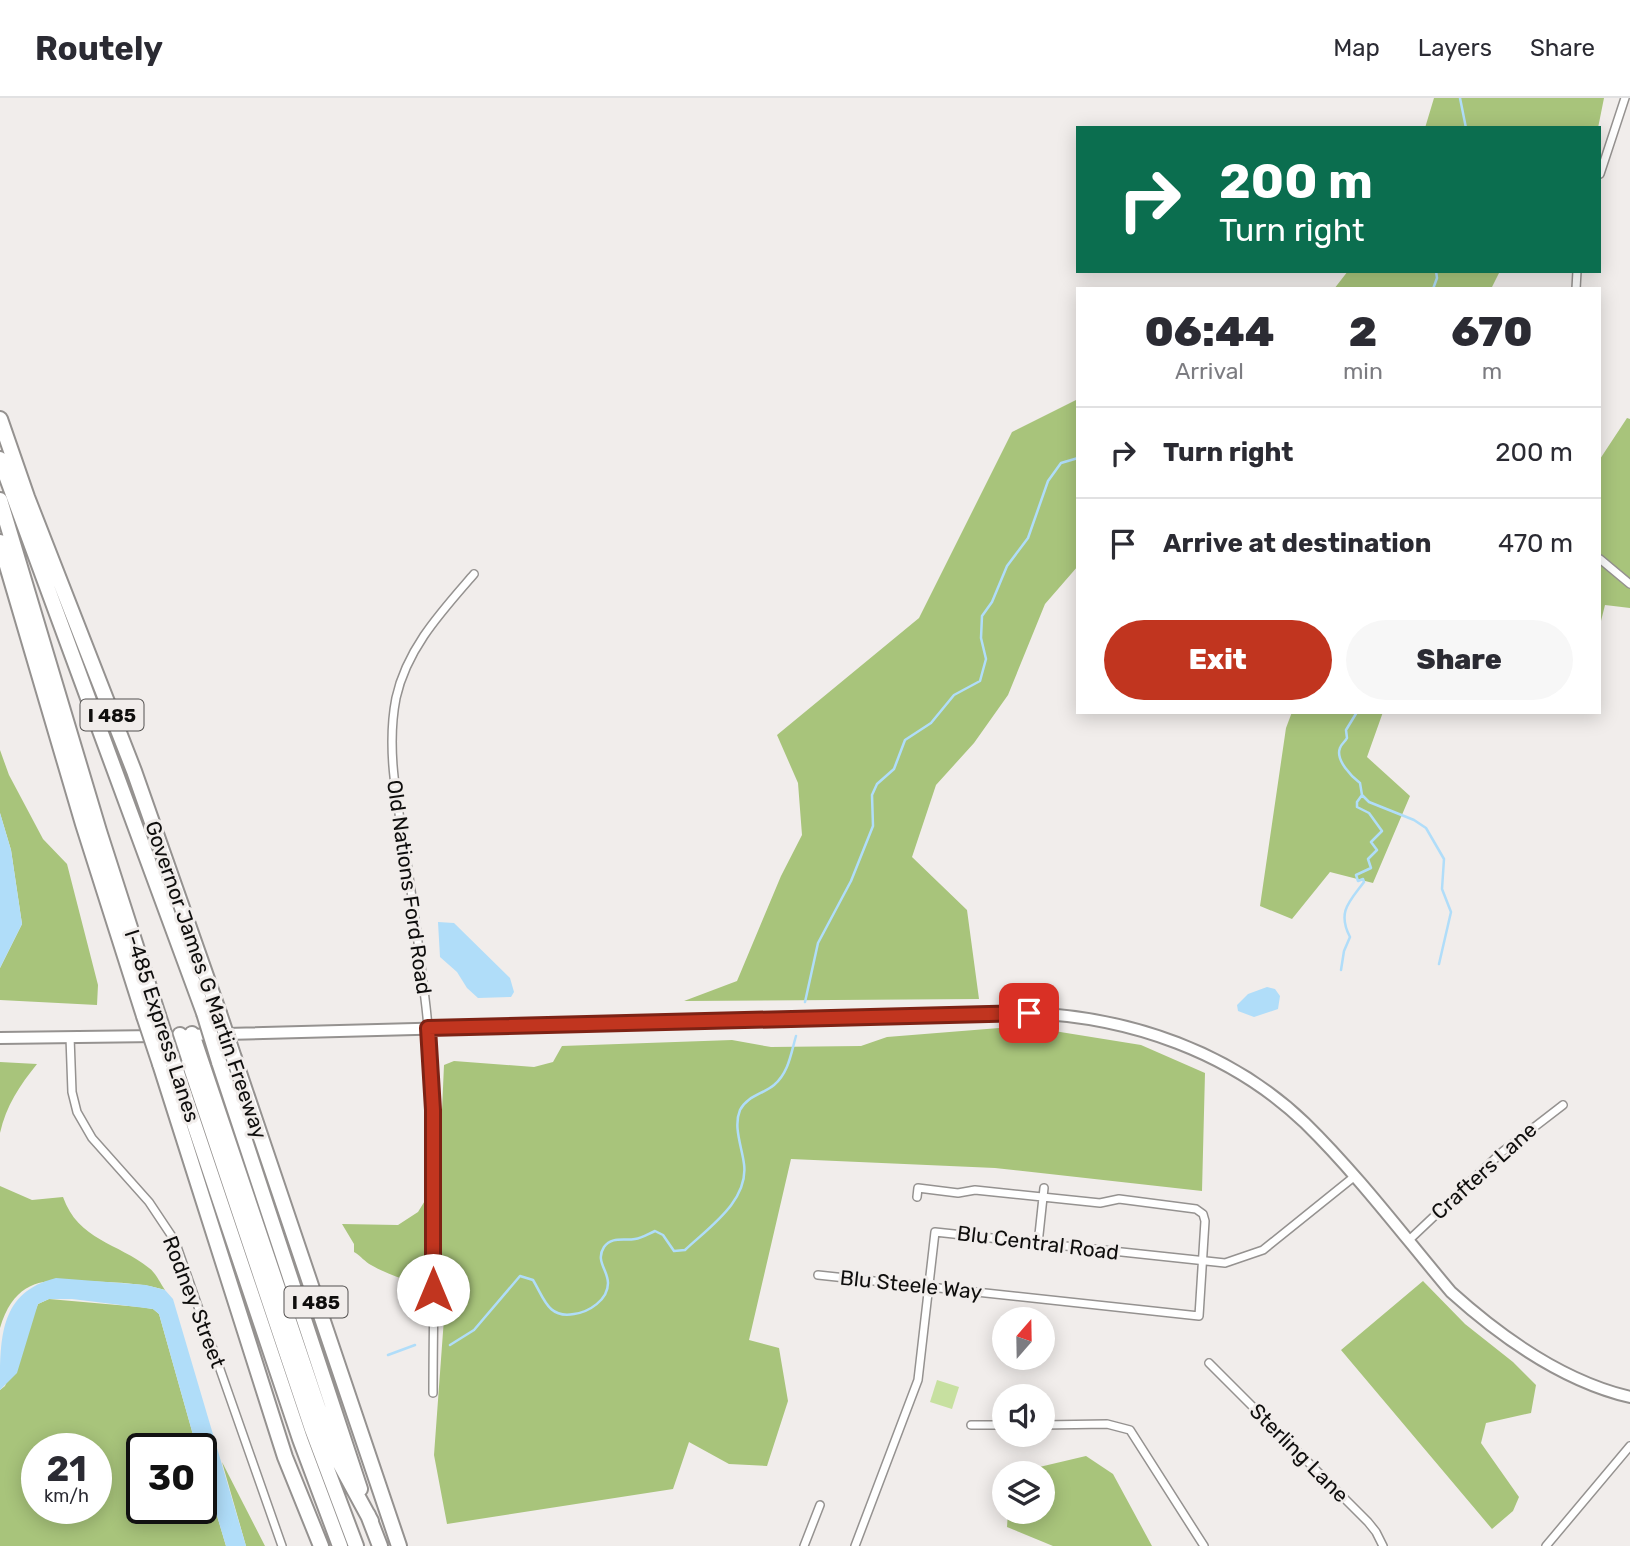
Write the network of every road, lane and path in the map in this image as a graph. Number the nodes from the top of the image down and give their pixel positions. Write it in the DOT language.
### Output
graph roads {
  1 [pos="1625,98"];
  2 [pos="1601,170"];
  3 [pos="0,419"];
  4 [pos="0,459"];
  5 [pos="0,500"];
  6 [pos="0,542"];
  7 [pos="1601,560"];
  8 [pos="474,574"];
  9 [pos="1630,584"];
  10 [pos="99,682"];
  11 [pos="139,833"];
  12 [pos="211,1013"];
  13 [pos="151,1015"];
  14 [pos="428,1028"];
  15 [pos="186,1035"];
  16 [pos="70,1037"];
  17 [pos="0,1038"];
  18 [pos="167,1064"];
  19 [pos="1563,1105"];
  20 [pos="1354,1176"];
  21 [pos="1044,1188"];
  22 [pos="917,1197"];
  23 [pos="1043,1197"];
  24 [pos="1408,1241"];
  25 [pos="1038,1244"];
  26 [pos="1202,1262"];
  27 [pos="818,1275"];
  28 [pos="929,1287"];
  29 [pos="1209,1363"];
  30 [pos="433,1393"];
  31 [pos="1630,1396"];
  32 [pos="971,1425"];
  33 [pos="992,1425"];
  34 [pos="1055,1425"];
  35 [pos="1630,1446"];
  36 [pos="285,1457"];
  37 [pos="820,1505"];
  38 [pos="326,1512"];
  39 [pos="371,1521"];
  40 [pos="282,1546"];
  41 [pos="321,1546"];
  42 [pos="340,1546"];
  43 [pos="355,1546"];
  44 [pos="380,1546"];
  45 [pos="399,1546"];
  46 [pos="804,1546"];
  47 [pos="855,1546"];
  48 [pos="1204,1546"];
  49 [pos="1383,1546"];
  50 [pos="1546,1546"];
  1 -- 2 [label="street"];
  3 -- 10 [label="highway, Governor James G Martin Freeway / I 485"];
  4 -- 11 [label="highway, I-485 Express Lanes / I 485"];
  5 -- 13 [label="highway, I-485 Express Lanes / I 485"];
  6 -- 13 [label="highway, I 485"];
  7 -- 9 [label="street"];
  8 -- 14 [label="street, Old Nations Ford Road"];
  10 -- 11 [label="highway"];
  10 -- 12 [label="highway, Governor James G Martin Freeway / I 485"];
  11 -- 12 [label="highway, I-485 Express Lanes / I 485"];
  12 -- 39 [label="highway, I-485 Express Lanes / I 485, bridge"];
  12 -- 45 [label="highway, Governor James G Martin Freeway / I 485, bridge"];
  13 -- 18 [label="highway, I 485, bridge"];
  14 -- 15 [label="main road"];
  14 -- 20 [label="main road"];
  14 -- 30 [label="street, Old Nations Ford Road"];
  15 -- 16 [label="main road"];
  15 -- 39 [label="highway"];
  15 -- 43 [label="highway"];
  16 -- 17 [label="main road"];
  16 -- 40 [label="street, Rodney Street"];
  18 -- 36 [label="highway, I 485"];
  18 -- 38 [label="highway, I-485 Express Lanes / I 485"];
  19 -- 24 [label="street, Crafters Lane"];
  20 -- 24 [label="main road"];
  20 -- 26 [label="street, Blu Central Road"];
  21 -- 23 [label="street"];
  22 -- 23 [label="street"];
  23 -- 25 [label="street"];
  23 -- 26 [label="street"];
  24 -- 31 [label="main road"];
  25 -- 26 [label="street, Blu Central Road"];
  25 -- 28 [label="street, Blu Central Road"];
  26 -- 28 [label="street, Blu Steele Way"];
  27 -- 28 [label="street, Blu Steele Way"];
  28 -- 47 [label="street, Blu Central Road"];
  29 -- 49 [label="street, Sterling Lane"];
  32 -- 33 [label="street"];
  34 -- 48 [label="street"];
  35 -- 50 [label="street"];
  36 -- 38 [label="highway"];
  36 -- 41 [label="highway, I 485"];
  37 -- 46 [label="street"];
  38 -- 42 [label="highway, I-485 Express Lanes / I 485"];
  39 -- 44 [label="highway, I-485 Express Lanes / I 485"];
}
